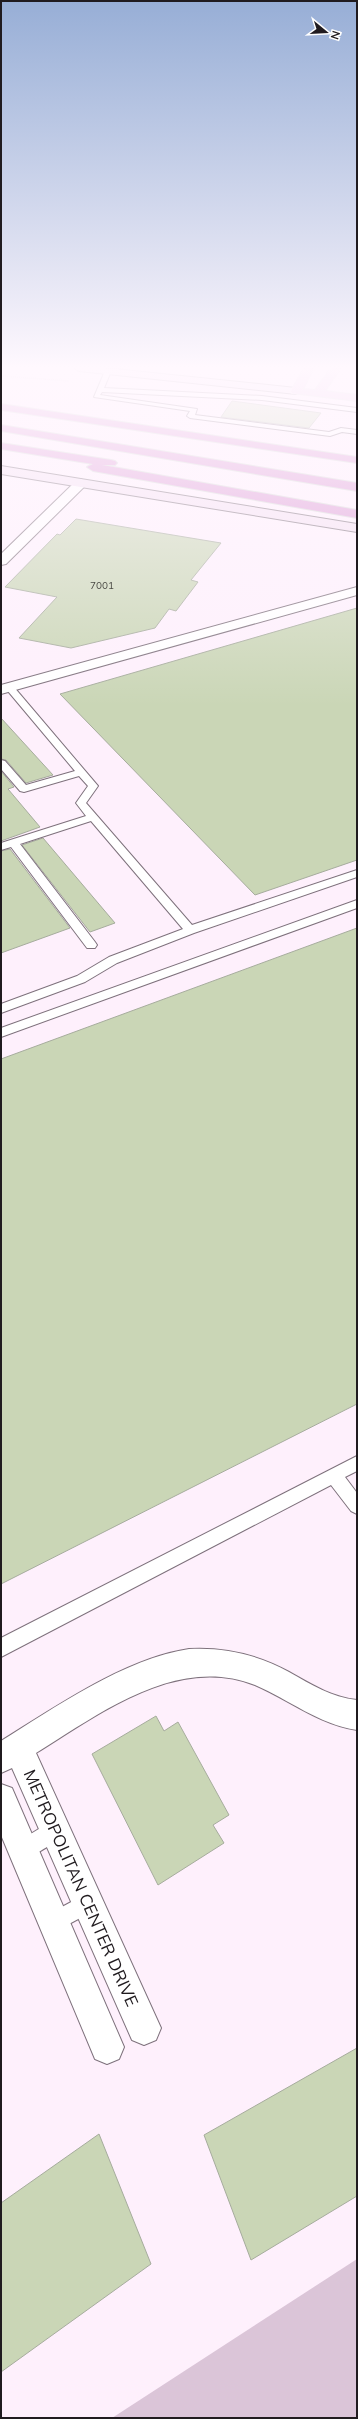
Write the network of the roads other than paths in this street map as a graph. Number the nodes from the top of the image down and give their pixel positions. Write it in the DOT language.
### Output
graph roads {
  1 [pos="68,481"];
  2 [pos="166,481"];
  3 [pos="227,481"];
  4 [pos="318,481"];
  5 [pos="81,483"];
  6 [pos="357,487"];
  7 [pos="328,496"];
  8 [pos="357,514"];
  9 [pos="357,528"];
  10 [pos="1,561"];
  11 [pos="357,591"];
  12 [pos="5,689"];
  13 [pos="1,763"];
  14 [pos="81,772"];
  15 [pos="93,817"];
  16 [pos="13,843"];
  17 [pos="1,847"];
  18 [pos="357,873"];
  19 [pos="357,904"];
  20 [pos="190,930"];
  21 [pos="91,945"];
  22 [pos="1,1009"];
  23 [pos="1,1034"];
  24 [pos="357,1463"];
  25 [pos="334,1475"];
  26 [pos="357,1506"];
  27 [pos="1,1648"];
  28 [pos="357,1715"];
  29 [pos="10,1753"];
  30 [pos="1,1799"];
  31 [pos="55,1829"];
  32 [pos="23,1850"];
  33 [pos="88,1903"];
  34 [pos="54,1922"];
  35 [pos="144,2028"];
  36 [pos="107,2047"];
  1 -- 5 [label="main road"];
  2 -- 8 [label="highway"];
  3 -- 7 [label="highway"];
  4 -- 6 [label="highway"];
  5 -- 9 [label="main road"];
  5 -- 10 [label="street"];
  11 -- 12 [label="street"];
  12 -- 14 [label="lane"];
  13 -- 14 [label="lane"];
  14 -- 15 [label="lane"];
  15 -- 16 [label="lane"];
  15 -- 20 [label="lane"];
  16 -- 17 [label="lane"];
  16 -- 21 [label="lane"];
  18 -- 20 [label="lane"];
  19 -- 23 [label="lane"];
  20 -- 22 [label="lane"];
  24 -- 25 [label="lane"];
  25 -- 26 [label="lane"];
  25 -- 27 [label="lane"];
  28 -- 29 [label="street, METROPOLITAN CENTER DRIVE"];
  29 -- 31 [label="street, METROPOLITAN CENTER DRIVE"];
  30 -- 32 [label="street"];
  31 -- 32 [label="lane"];
  31 -- 33 [label="street, METROPOLITAN CENTER DRIVE"];
  32 -- 34 [label="street"];
  33 -- 34 [label="lane"];
  33 -- 35 [label="street, METROPOLITAN CENTER DRIVE"];
  34 -- 36 [label="street"];
}
